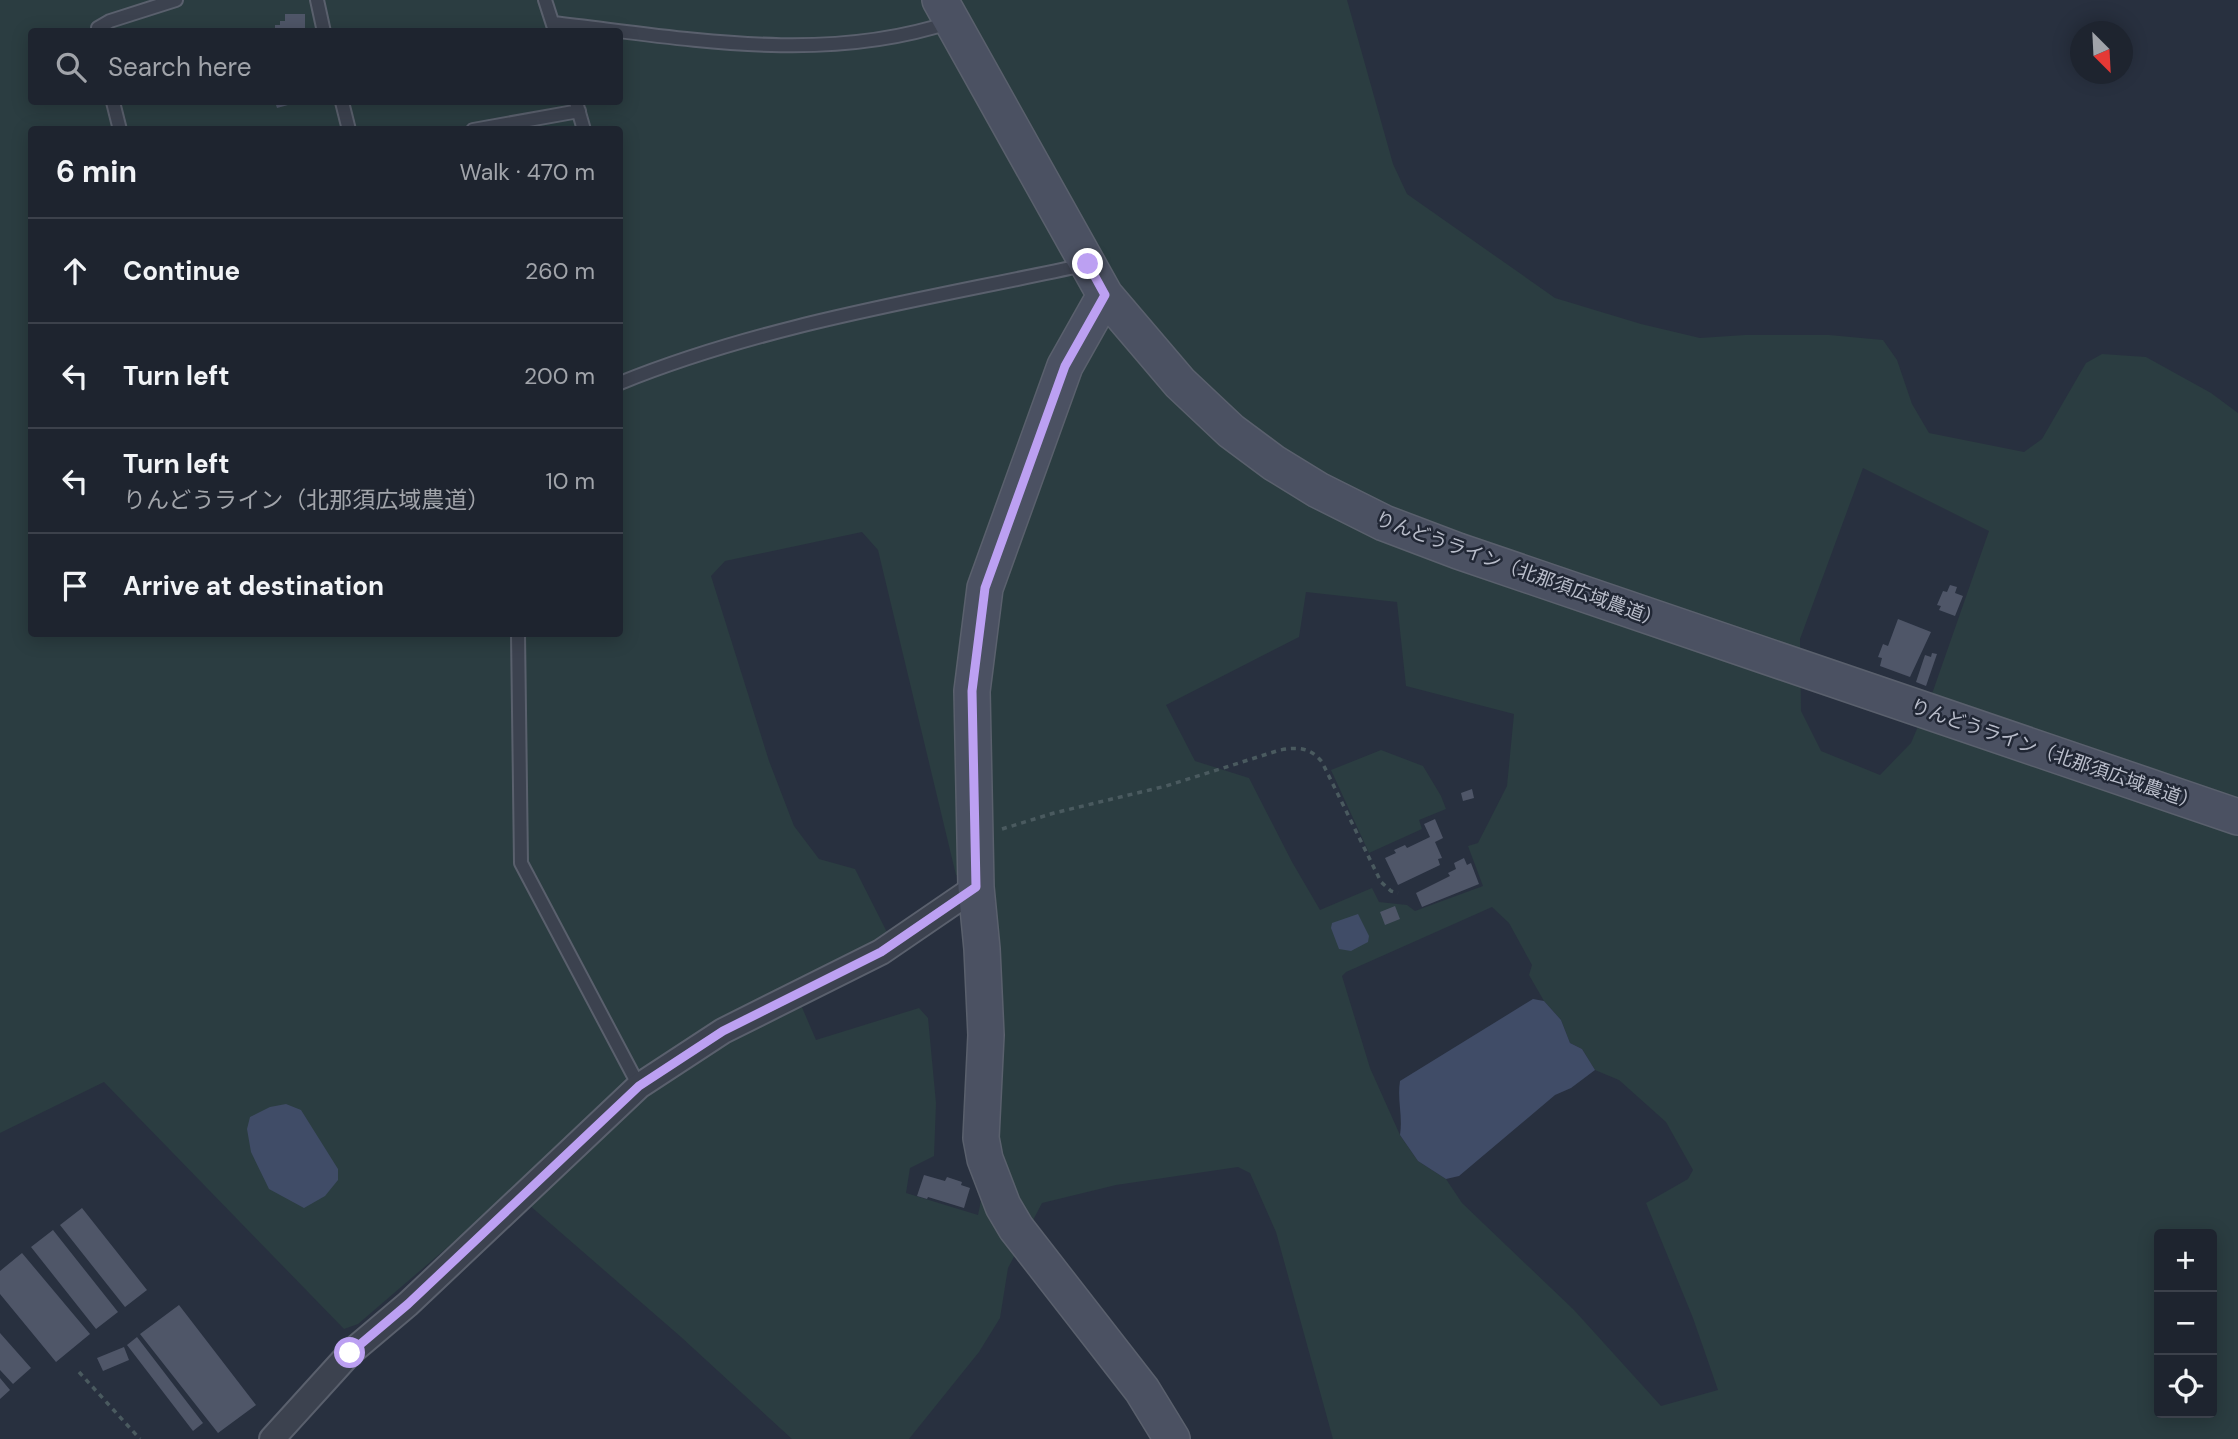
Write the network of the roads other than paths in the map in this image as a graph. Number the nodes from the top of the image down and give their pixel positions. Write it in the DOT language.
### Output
graph roads {
  1 [pos="176,0"];
  2 [pos="317,0"];
  3 [pos="545,0"];
  4 [pos="946,11"];
  5 [pos="554,27"];
  6 [pos="98,28"];
  7 [pos="323,28"];
  8 [pos="623,33"];
  9 [pos="114,105"];
  10 [pos="343,105"];
  11 [pos="578,106"];
  12 [pos="119,126"];
  13 [pos="348,126"];
  14 [pos="490,126"];
  15 [pos="583,126"];
  16 [pos="1088,264"];
  17 [pos="1105,295"];
  18 [pos="623,382"];
  19 [pos="518,637"];
  20 [pos="2238,817"];
  21 [pos="976,887"];
  22 [pos="639,1086"];
  23 [pos="272,1439"];
  24 [pos="1172,1439"];
  1 -- 6 [label="lane"];
  2 -- 7 [label="lane"];
  3 -- 5 [label="lane"];
  4 -- 8 [label="lane"];
  4 -- 16 [label="street, りんどうライン（北那須広域農道）"];
  9 -- 12 [label="lane"];
  10 -- 13 [label="lane"];
  11 -- 14 [label="lane"];
  11 -- 15 [label="lane"];
  16 -- 17 [label="street, りんどうライン（北那須広域農道）"];
  16 -- 18 [label="lane"];
  17 -- 20 [label="street, りんどうライン（北那須広域農道）"];
  17 -- 21 [label="street"];
  19 -- 22 [label="lane"];
  21 -- 22 [label="street"];
  21 -- 24 [label="street"];
  22 -- 23 [label="street"];
}
